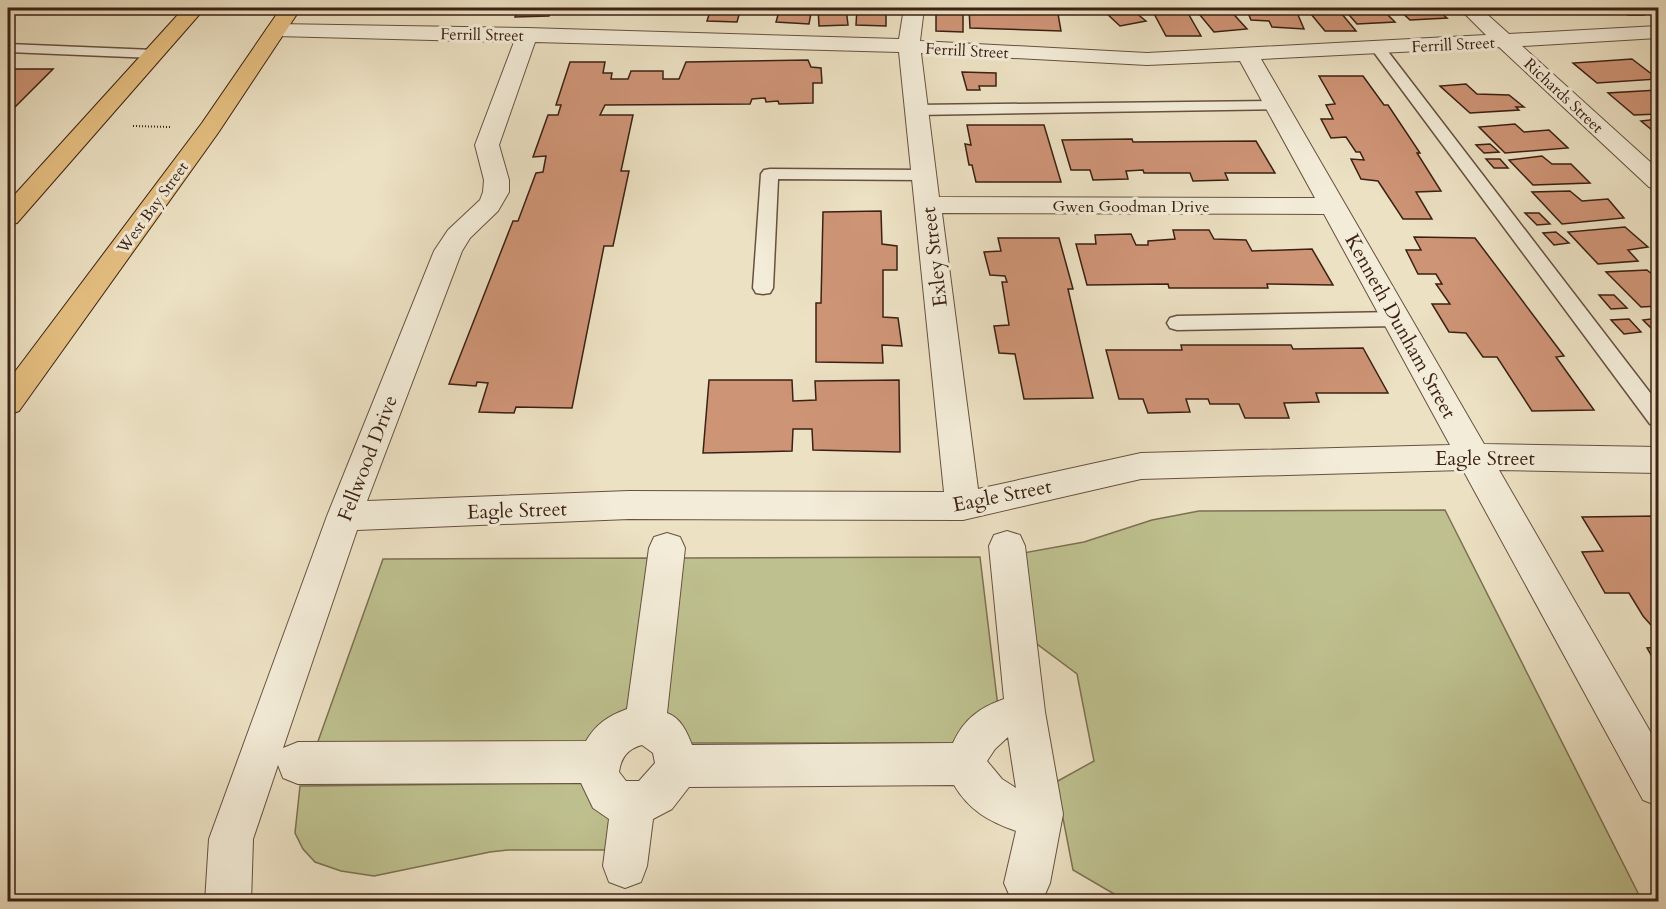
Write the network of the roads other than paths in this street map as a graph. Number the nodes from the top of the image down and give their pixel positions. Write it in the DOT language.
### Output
graph roads {
  1 [pos="195,8"];
  2 [pos="914,8"];
  3 [pos="1469,8"];
  4 [pos="283,19"];
  5 [pos="1659,32"];
  6 [pos="528,34"];
  7 [pos="1505,41"];
  8 [pos="909,47"];
  9 [pos="8,48"];
  10 [pos="1378,48"];
  11 [pos="154,54"];
  12 [pos="1248,55"];
  13 [pos="1277,106"];
  14 [pos="916,110"];
  15 [pos="924,175"];
  16 [pos="1659,182"];
  17 [pos="928,205"];
  18 [pos="1333,206"];
  19 [pos="8,216"];
  20 [pos="763,288"];
  21 [pos="1397,320"];
  22 [pos="1177,323"];
  23 [pos="8,403"];
  24 [pos="1659,418"];
  25 [pos="1475,457"];
  26 [pos="1659,460"];
  27 [pos="963,506"];
  28 [pos="344,516"];
  29 [pos="1007,546"];
  30 [pos="667,548"];
  31 [pos="1025,711"];
  32 [pos="645,725"];
  33 [pos="598,762"];
  34 [pos="298,763"];
  35 [pos="965,764"];
  36 [pos="677,766"];
  37 [pos="1659,785"];
  38 [pos="633,804"];
  39 [pos="1041,814"];
  40 [pos="625,866"];
  41 [pos="1027,884"];
  42 [pos="228,902"];
  1 -- 11 [label="main road"];
  2 -- 8 [label="street, Exley Street"];
  3 -- 7 [label="street, Richards Street"];
  4 -- 6 [label="street, Ferrill Street"];
  4 -- 23 [label="main road, West Bay Street"];
  5 -- 7 [label="street, Ferrill Street"];
  6 -- 8 [label="street, Ferrill Street"];
  6 -- 28 [label="street, Fellwood Drive"];
  7 -- 10 [label="street, Ferrill Street"];
  7 -- 16 [label="street, Richards Street"];
  8 -- 12 [label="street, Ferrill Street"];
  8 -- 14 [label="street, Exley Street"];
  9 -- 11 [label="lane"];
  10 -- 12 [label="street, Ferrill Street"];
  10 -- 24 [label="lane"];
  11 -- 19 [label="main road"];
  12 -- 13 [label="street, Kenneth Dunham Street"];
  13 -- 14 [label="lane"];
  13 -- 18 [label="street, Kenneth Dunham Street"];
  14 -- 15 [label="street, Exley Street"];
  15 -- 17 [label="street, Exley Street"];
  15 -- 20 [label="lane"];
  17 -- 18 [label="street, Gwen Goodman Drive"];
  17 -- 27 [label="street, Exley Street"];
  18 -- 21 [label="street, Kenneth Dunham Street"];
  21 -- 22 [label="lane"];
  21 -- 25 [label="street, Kenneth Dunham Street"];
  25 -- 26 [label="street, Eagle Street"];
  25 -- 27 [label="street, Eagle Street"];
  25 -- 37 [label="street, Kenneth Dunham Street"];
  27 -- 28 [label="street, Eagle Street"];
  28 -- 42 [label="street, Fellwood Drive"];
  29 -- 31 [label="street"];
  30 -- 32 [label="street"];
  31 -- 35 [label="street"];
  31 -- 39 [label="street"];
  32 -- 33 [label="street"];
  32 -- 36 [label="street"];
  33 -- 34 [label="street"];
  33 -- 38 [label="street"];
  35 -- 36 [label="street"];
  35 -- 39 [label="street"];
  36 -- 38 [label="street"];
  38 -- 40 [label="street"];
  39 -- 41 [label="street"];
}
